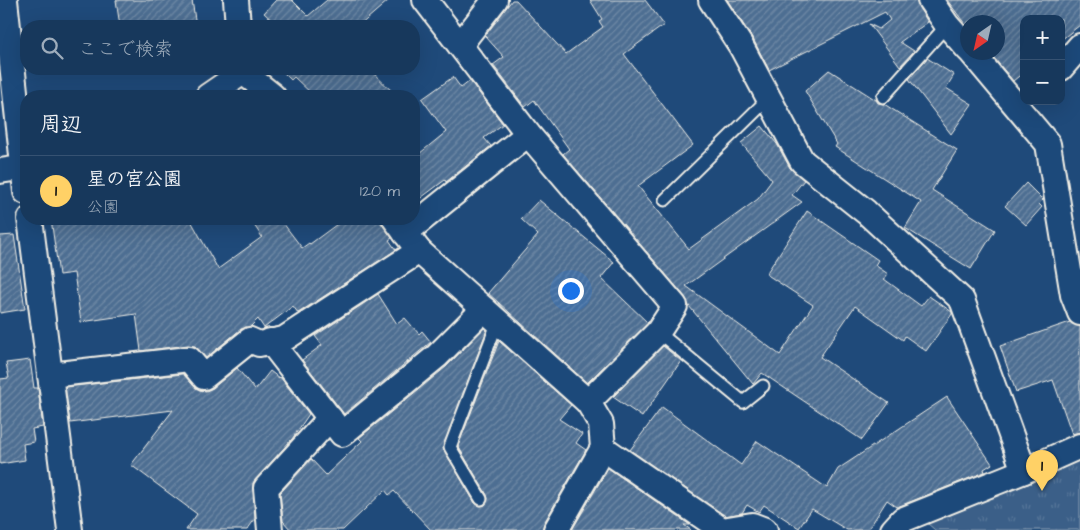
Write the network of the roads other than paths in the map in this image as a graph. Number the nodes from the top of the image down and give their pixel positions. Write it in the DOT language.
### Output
graph roads {
  1 [pos="5,0"];
  2 [pos="236,0"];
  3 [pos="425,0"];
  4 [pos="495,0"];
  5 [pos="711,0"];
  6 [pos="930,0"];
  7 [pos="238,20"];
  8 [pos="947,25"];
  9 [pos="960,40"];
  10 [pos="460,45"];
  11 [pos="1080,46"];
  12 [pos="979,60"];
  13 [pos="1065,63"];
  14 [pos="237,75"];
  15 [pos="248,75"];
  16 [pos="216,90"];
  17 [pos="266,90"];
  18 [pos="884,97"];
  19 [pos="769,98"];
  20 [pos="1031,109"];
  21 [pos="20,126"];
  22 [pos="528,134"];
  23 [pos="20,168"];
  24 [pos="0,170"];
  25 [pos="665,200"];
  26 [pos="420,212"];
  27 [pos="31,225"];
  28 [pos="400,226"];
  29 [pos="419,251"];
  30 [pos="1080,313"];
  31 [pos="491,315"];
  32 [pos="658,332"];
  33 [pos="270,341"];
  34 [pos="50,375"];
  35 [pos="763,386"];
  36 [pos="588,402"];
  37 [pos="330,418"];
  38 [pos="1080,446"];
  39 [pos="603,448"];
  40 [pos="1024,471"];
  41 [pos="481,499"];
  42 [pos="70,530"];
  43 [pos="270,530"];
  44 [pos="556,530"];
  45 [pos="766,530"];
  46 [pos="893,530"];
  1 -- 21 [label="street"];
  2 -- 7 [label="street"];
  3 -- 10 [label="street"];
  4 -- 10 [label="street"];
  5 -- 19 [label="street"];
  6 -- 8 [label="street"];
  8 -- 9 [label="street"];
  8 -- 18 [label="lane"];
  10 -- 22 [label="street"];
  11 -- 13 [label="street"];
  12 -- 20 [label="street"];
  14 -- 16 [label="street"];
  15 -- 17 [label="street"];
  19 -- 25 [label="lane"];
  19 -- 40 [label="street"];
  20 -- 30 [label="street"];
  22 -- 26 [label="street"];
  22 -- 32 [label="street"];
  23 -- 24 [label="street"];
  27 -- 34 [label="street"];
  28 -- 29 [label="street"];
  29 -- 31 [label="street"];
  29 -- 33 [label="street"];
  31 -- 36 [label="street"];
  31 -- 37 [label="street"];
  31 -- 41 [label="lane"];
  32 -- 35 [label="lane"];
  32 -- 36 [label="street"];
  33 -- 34 [label="street"];
  33 -- 37 [label="street"];
  34 -- 42 [label="street"];
  36 -- 39 [label="street"];
  37 -- 43 [label="street"];
  38 -- 40 [label="street"];
  39 -- 44 [label="street"];
  39 -- 45 [label="street"];
  40 -- 46 [label="street"];
}
